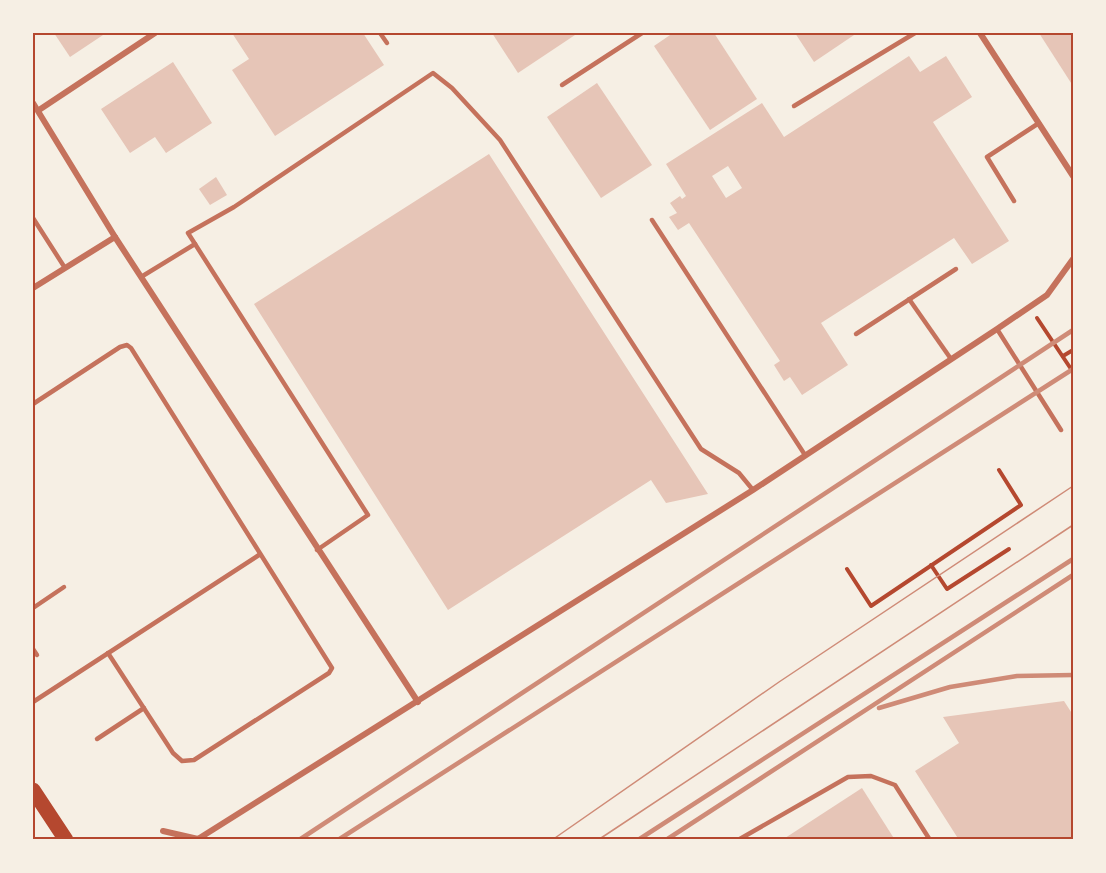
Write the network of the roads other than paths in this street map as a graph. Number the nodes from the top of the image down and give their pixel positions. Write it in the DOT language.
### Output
graph roads {
  1 [pos="155,33"];
  2 [pos="380,33"];
  3 [pos="915,33"];
  4 [pos="980,33"];
  5 [pos="640,34"];
  6 [pos="387,43"];
  7 [pos="562,85"];
  8 [pos="33,103"];
  9 [pos="794,106"];
  10 [pos="39,110"];
  11 [pos="1039,123"];
  12 [pos="1073,176"];
  13 [pos="1014,201"];
  14 [pos="33,218"];
  15 [pos="652,220"];
  16 [pos="115,237"];
  17 [pos="195,244"];
  18 [pos="1073,259"];
  19 [pos="65,268"];
  20 [pos="956,269"];
  21 [pos="141,278"];
  22 [pos="33,288"];
  23 [pos="909,299"];
  24 [pos="997,330"];
  25 [pos="856,334"];
  26 [pos="951,359"];
  27 [pos="33,404"];
  28 [pos="1061,430"];
  29 [pos="805,455"];
  30 [pos="753,490"];
  31 [pos="317,550"];
  32 [pos="259,555"];
  33 [pos="64,587"];
  34 [pos="33,608"];
  35 [pos="33,649"];
  36 [pos="108,653"];
  37 [pos="37,656"];
  38 [pos="33,702"];
  39 [pos="418,702"];
  40 [pos="144,708"];
  41 [pos="97,739"];
  42 [pos="33,790"];
  43 [pos="163,831"];
  44 [pos="66,840"];
  45 [pos="738,840"];
  46 [pos="930,840"];
  1 -- 10 [label="street"];
  2 -- 6 [label="lane"];
  3 -- 9 [label="lane"];
  4 -- 11 [label="street"];
  5 -- 7 [label="lane"];
  8 -- 10 [label="street"];
  10 -- 16 [label="street"];
  11 -- 12 [label="street"];
  11 -- 13 [label="lane"];
  14 -- 19 [label="lane"];
  15 -- 29 [label="lane"];
  16 -- 19 [label="street"];
  16 -- 21 [label="street"];
  17 -- 21 [label="lane"];
  17 -- 30 [label="lane"];
  17 -- 31 [label="lane"];
  18 -- 24 [label="street"];
  19 -- 22 [label="street"];
  20 -- 23 [label="lane"];
  21 -- 31 [label="street"];
  23 -- 25 [label="lane"];
  23 -- 26 [label="lane"];
  24 -- 26 [label="street"];
  24 -- 28 [label="lane"];
  26 -- 29 [label="street"];
  27 -- 32 [label="lane"];
  29 -- 30 [label="street"];
  30 -- 39 [label="street"];
  31 -- 39 [label="street"];
  32 -- 36 [label="lane"];
  32 -- 40 [label="lane"];
  33 -- 34 [label="lane"];
  35 -- 37 [label="lane"];
  36 -- 38 [label="lane"];
  36 -- 40 [label="lane"];
  39 -- 43 [label="street"];
  40 -- 41 [label="lane"];
  42 -- 44 [label="main road"];
  45 -- 46 [label="lane"];
}
